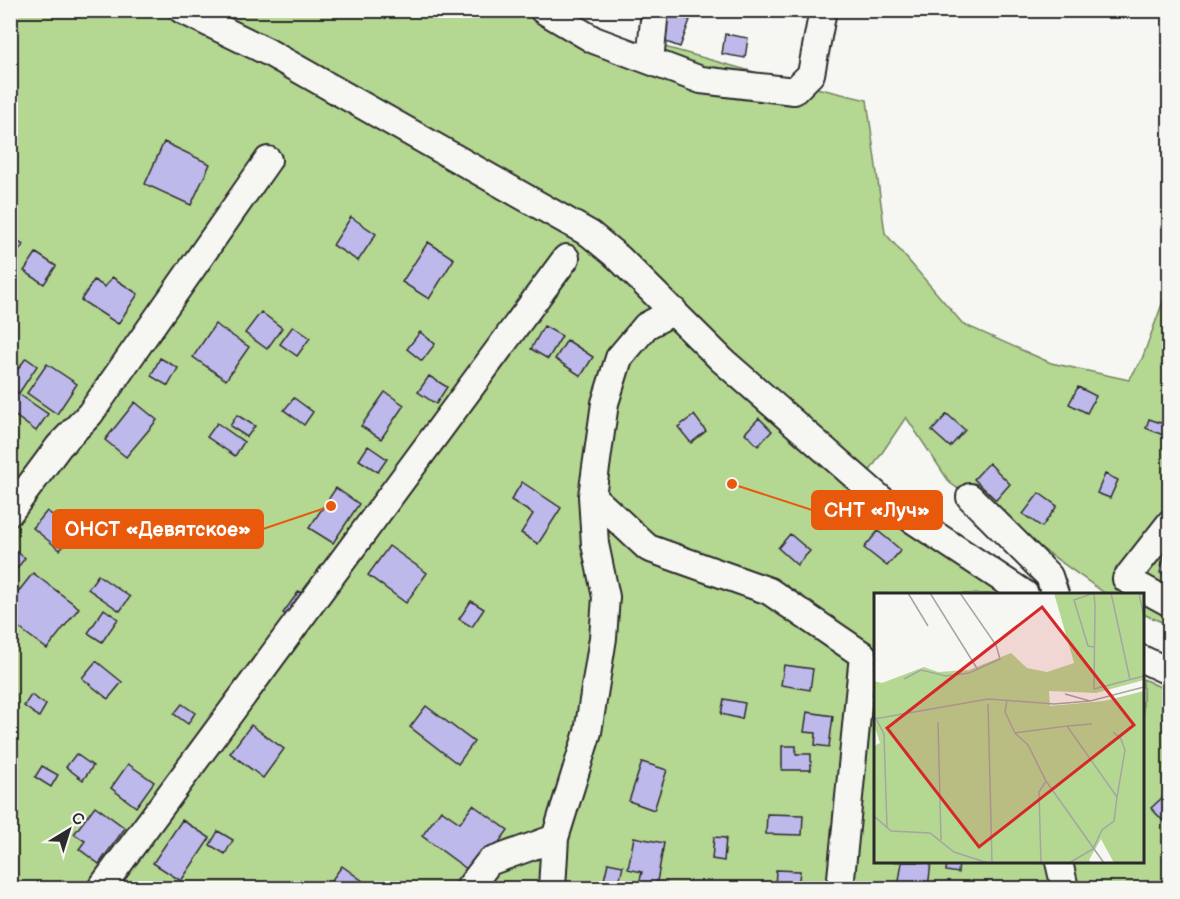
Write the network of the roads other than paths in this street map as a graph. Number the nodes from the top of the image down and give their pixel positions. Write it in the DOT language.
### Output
graph roads {
  1 [pos="182,10"];
  2 [pos="543,10"];
  3 [pos="655,10"];
  4 [pos="823,10"];
  5 [pos="650,61"];
  6 [pos="268,160"];
  7 [pos="566,258"];
  8 [pos="674,311"];
  9 [pos="592,496"];
  10 [pos="970,497"];
  11 [pos="10,512"];
  12 [pos="1170,523"];
  13 [pos="1023,593"];
  14 [pos="1055,593"];
  15 [pos="1170,603"];
  16 [pos="869,659"];
  17 [pos="1144,659"];
  18 [pos="1170,672"];
  19 [pos="555,838"];
  20 [pos="1059,863"];
  21 [pos="101,888"];
  22 [pos="469,888"];
  23 [pos="552,888"];
  24 [pos="840,888"];
  25 [pos="1065,888"];
  1 -- 8 [label="street"];
  2 -- 5 [label="street"];
  3 -- 5 [label="street"];
  4 -- 5 [label="street"];
  6 -- 11 [label="street"];
  7 -- 21 [label="street"];
  8 -- 9 [label="street"];
  8 -- 13 [label="street"];
  9 -- 16 [label="street"];
  9 -- 19 [label="street"];
  10 -- 14 [label="street"];
  12 -- 15 [label="street"];
  16 -- 24 [label="street"];
  17 -- 18 [label="street"];
  19 -- 22 [label="street"];
  19 -- 23 [label="street"];
  20 -- 25 [label="street"];
}
